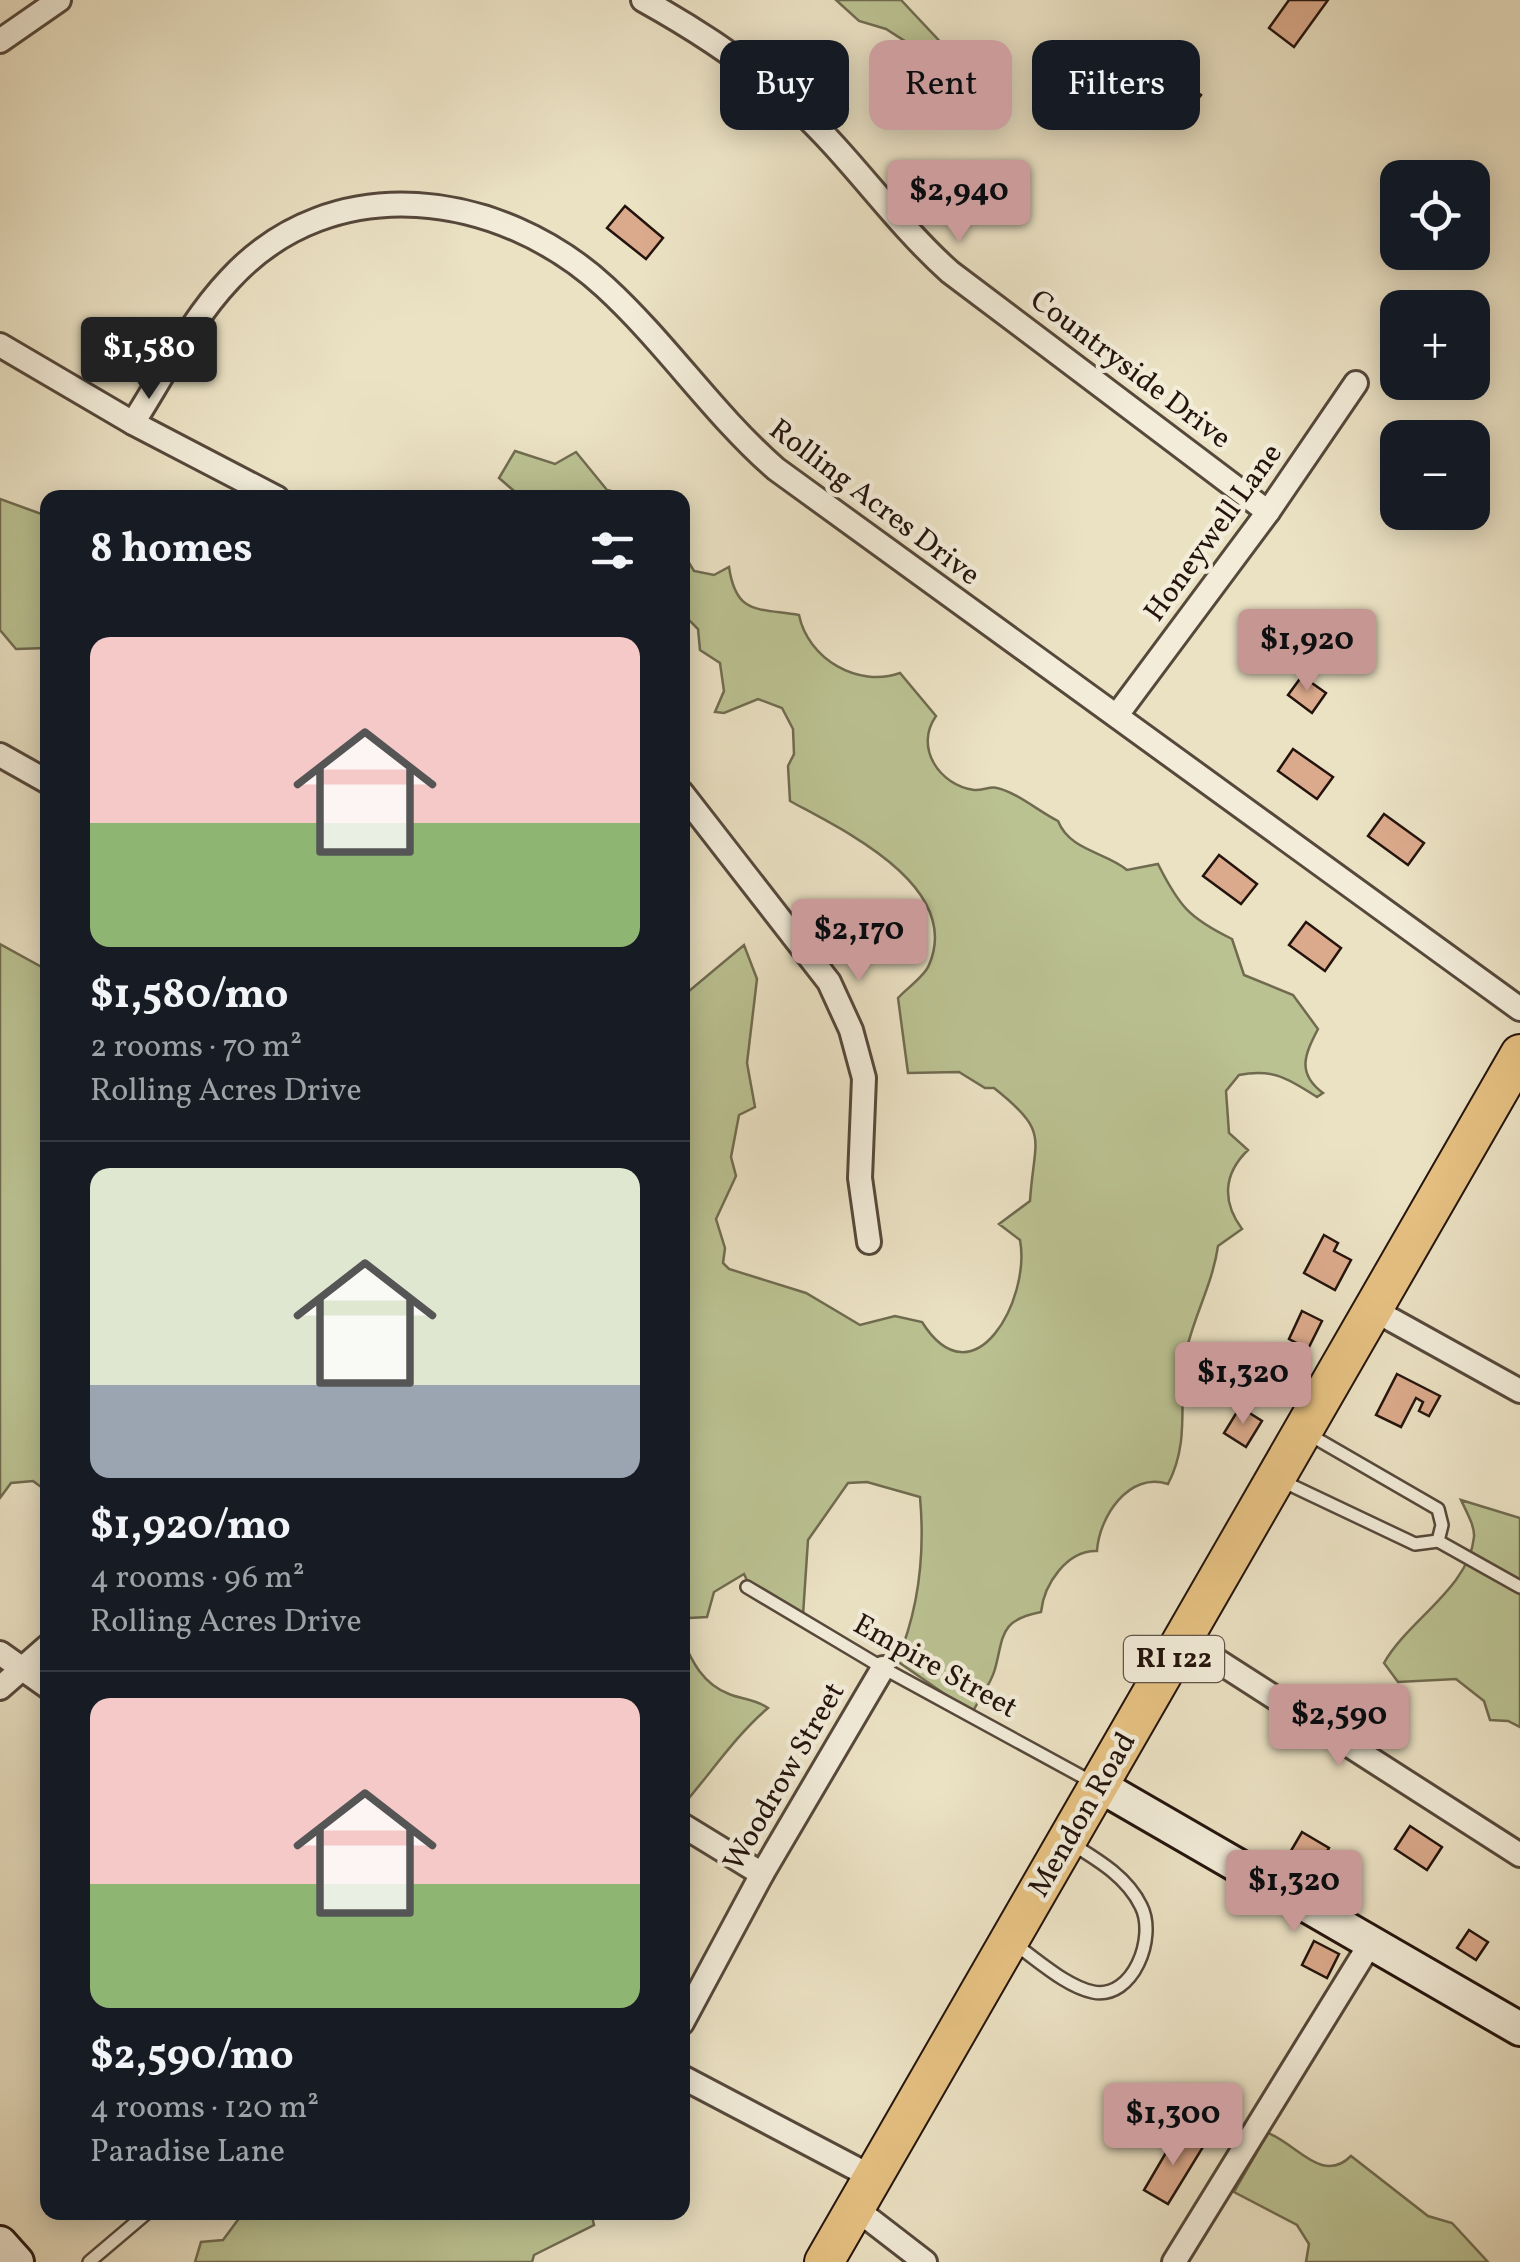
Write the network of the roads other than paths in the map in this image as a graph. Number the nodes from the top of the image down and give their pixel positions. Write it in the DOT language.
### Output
graph roads {
  1 [pos="58,0"];
  2 [pos="643,0"];
  3 [pos="0,41"];
  4 [pos="0,346"];
  5 [pos="1356,383"];
  6 [pos="133,424"];
  7 [pos="262,490"];
  8 [pos="1268,512"];
  9 [pos="1117,715"];
  10 [pos="0,755"];
  11 [pos="40,778"];
  12 [pos="690,804"];
  13 [pos="1520,1009"];
  14 [pos="1520,1054"];
  15 [pos="868,1242"];
  16 [pos="1374,1310"];
  17 [pos="1520,1391"];
  18 [pos="1304,1431"];
  19 [pos="1276,1478"];
  20 [pos="1438,1541"];
  21 [pos="747,1587"];
  22 [pos="1520,1587"];
  23 [pos="1185,1640"];
  24 [pos="0,1653"];
  25 [pos="40,1653"];
  26 [pos="883,1668"];
  27 [pos="21,1669"];
  28 [pos="40,1682"];
  29 [pos="0,1688"];
  30 [pos="1100,1786"];
  31 [pos="690,1830"];
  32 [pos="1068,1842"];
  33 [pos="1520,1855"];
  34 [pos="762,1874"];
  35 [pos="1010,1941"];
  36 [pos="1370,1944"];
  37 [pos="690,2008"];
  38 [pos="1520,2029"];
  39 [pos="690,2083"];
  40 [pos="863,2193"];
  41 [pos="139,2220"];
  42 [pos="0,2243"];
  43 [pos="17,2262"];
  44 [pos="89,2262"];
  45 [pos="824,2262"];
  46 [pos="925,2262"];
  47 [pos="1174,2262"];
  1 -- 3 [label="street"];
  2 -- 8 [label="street, Countryside Drive"];
  4 -- 6 [label="street"];
  5 -- 8 [label="street, Honeywell Lane"];
  6 -- 7 [label="street"];
  6 -- 9 [label="street, Rolling Acres Drive"];
  8 -- 9 [label="street, Honeywell Lane"];
  9 -- 13 [label="street, Rolling Acres Drive"];
  10 -- 11 [label="street"];
  12 -- 15 [label="street"];
  14 -- 16 [label="main road, Mendon Road / RI 122"];
  16 -- 17 [label="street"];
  16 -- 18 [label="main road, Mendon Road / RI 122"];
  18 -- 19 [label="main road, Mendon Road / RI 122"];
  18 -- 20 [label="lane"];
  19 -- 20 [label="lane"];
  19 -- 23 [label="main road, Mendon Road / RI 122"];
  20 -- 22 [label="lane"];
  21 -- 26 [label="lane, Empire Street"];
  23 -- 30 [label="main road, Mendon Road / RI 122"];
  23 -- 33 [label="street"];
  24 -- 27 [label="street"];
  25 -- 27 [label="street"];
  26 -- 30 [label="lane, Empire Street"];
  26 -- 34 [label="street, Woodrow Street"];
  27 -- 28 [label="street"];
  27 -- 29 [label="street"];
  30 -- 32 [label="main road, Mendon Road / RI 122"];
  30 -- 36 [label="street"];
  31 -- 34 [label="street"];
  32 -- 35 [label="main road, Mendon Road / RI 122"];
  32 -- 35 [label="lane"];
  34 -- 37 [label="street, Woodrow Street"];
  35 -- 40 [label="main road, Mendon Road / RI 122"];
  36 -- 38 [label="street"];
  36 -- 47 [label="street"];
  39 -- 40 [label="street"];
  40 -- 45 [label="main road, Mendon Road / RI 122"];
  40 -- 46 [label="street"];
  41 -- 44 [label="lane"];
  42 -- 43 [label="street"];
}
